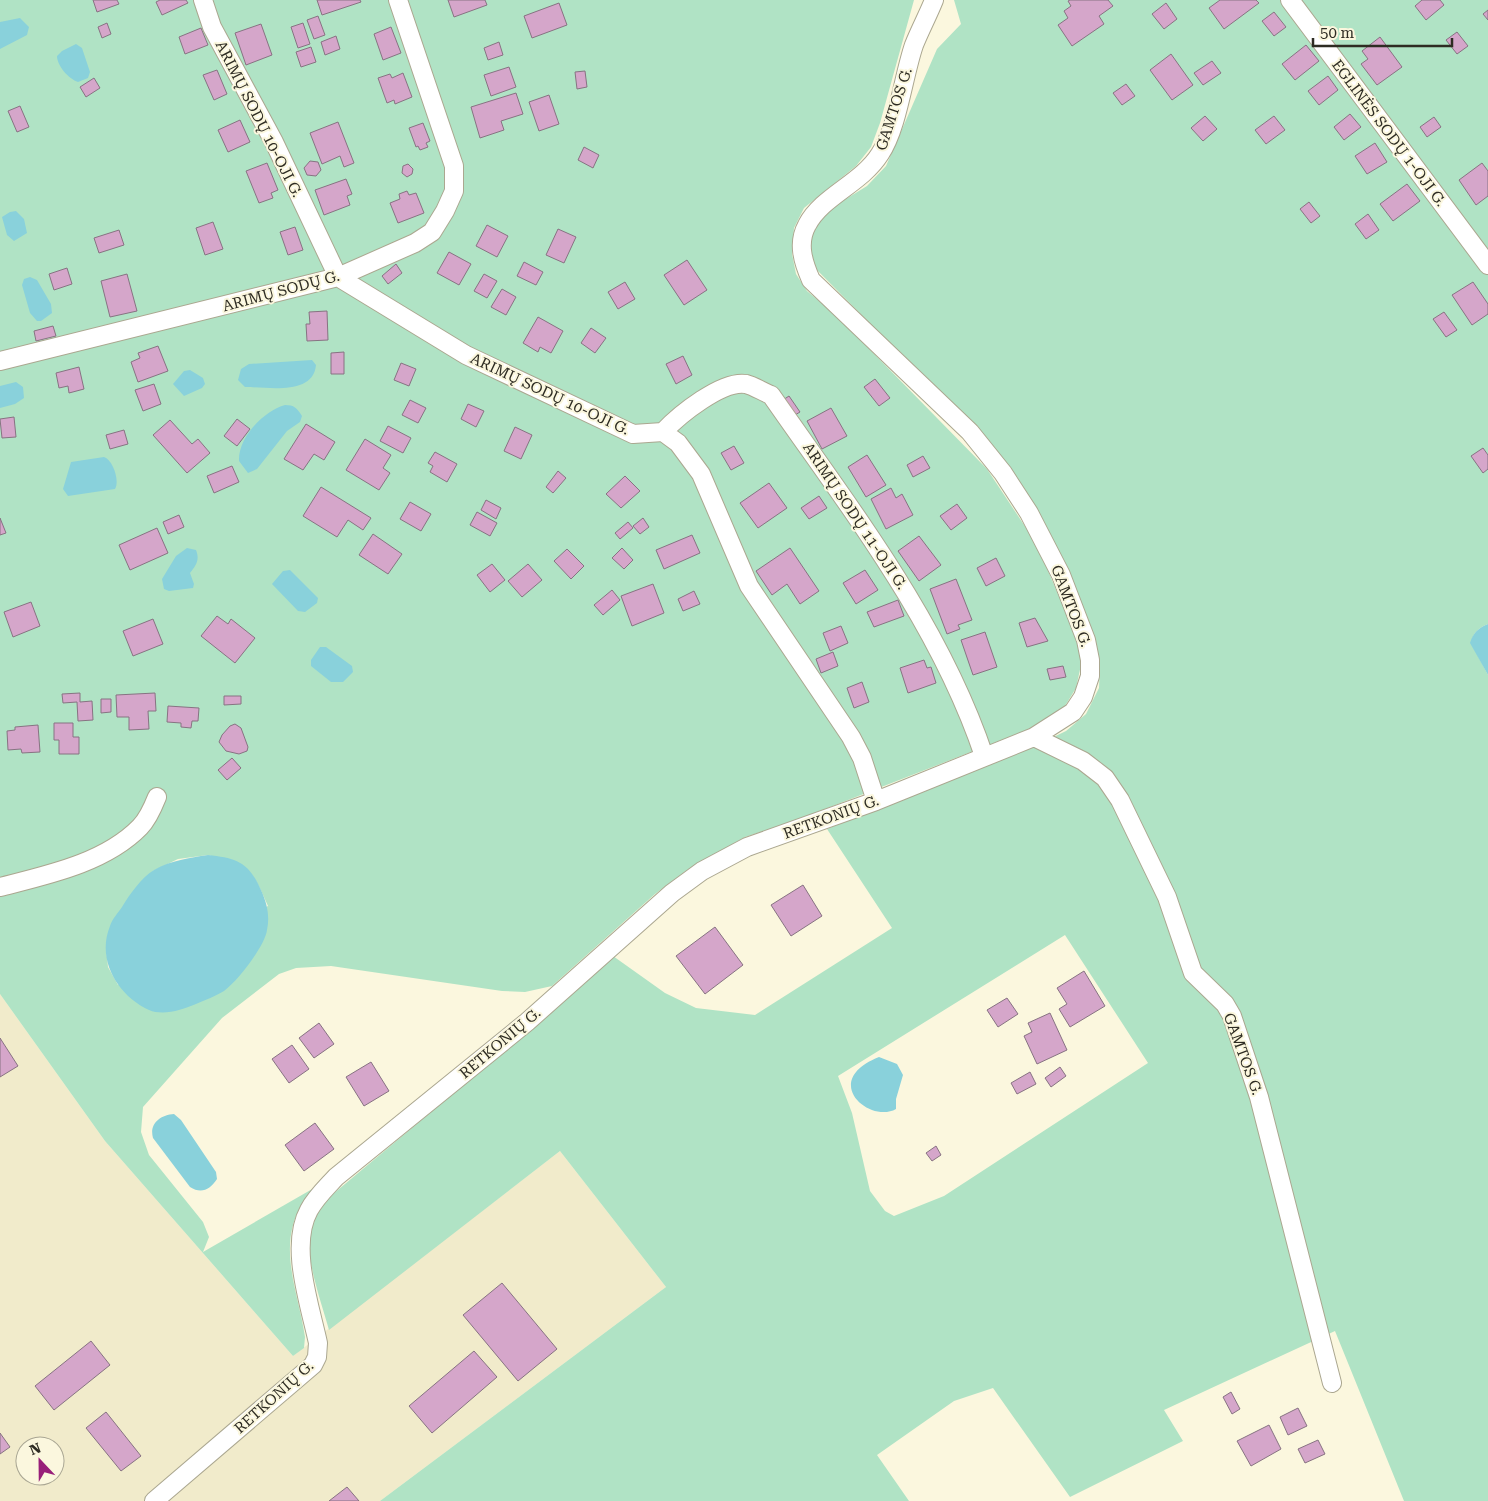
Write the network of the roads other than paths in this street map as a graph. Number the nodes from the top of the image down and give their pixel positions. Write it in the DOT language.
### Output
graph roads {
  1 [pos="203,0"];
  2 [pos="398,0"];
  3 [pos="934,0"];
  4 [pos="1290,0"];
  5 [pos="1488,266"];
  6 [pos="338,277"];
  7 [pos="0,361"];
  8 [pos="663,432"];
  9 [pos="1034,737"];
  10 [pos="984,756"];
  11 [pos="157,797"];
  12 [pos="876,800"];
  13 [pos="0,887"];
  14 [pos="1332,1383"];
  15 [pos="154,1501"];
  1 -- 6 [label="street, ARIMŲ SODŲ 10-OJI G."];
  2 -- 6 [label="street, ARIMŲ SODŲ G."];
  3 -- 9 [label="street, GAMTOS G."];
  4 -- 5 [label="street, EGLINĖS SODŲ 1-OJI G."];
  6 -- 7 [label="street, ARIMŲ SODŲ G."];
  6 -- 8 [label="street, ARIMŲ SODŲ 10-OJI G."];
  8 -- 10 [label="street, ARIMŲ SODŲ 11-OJI G."];
  8 -- 12 [label="street"];
  9 -- 10 [label="street, RETKONIŲ G."];
  9 -- 14 [label="street, GAMTOS G."];
  10 -- 12 [label="street, RETKONIŲ G."];
  11 -- 13 [label="street"];
  12 -- 15 [label="street, RETKONIŲ G."];
}
